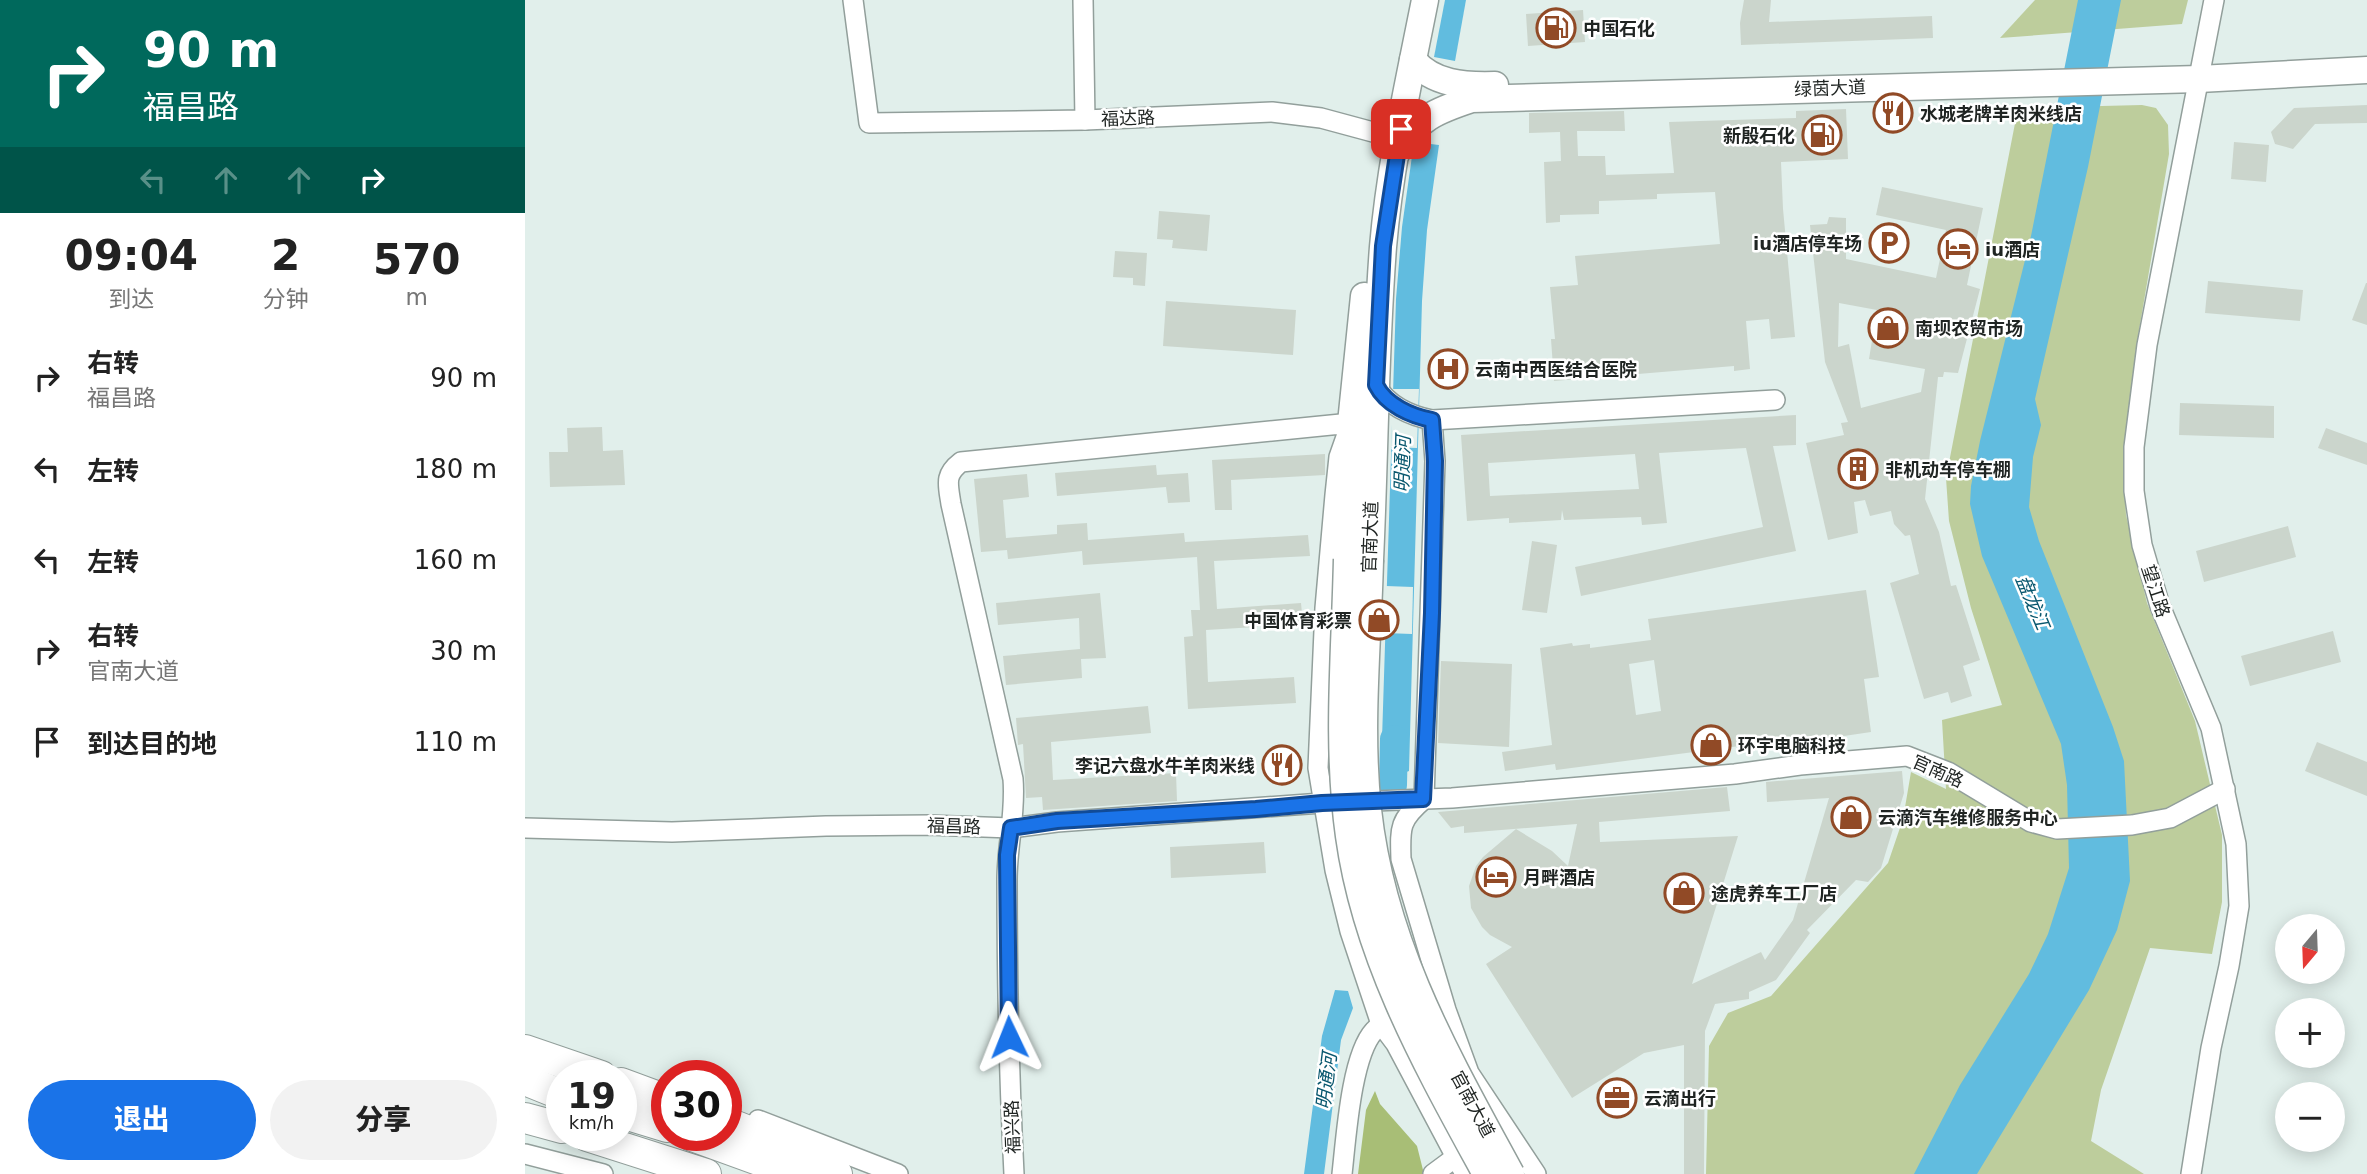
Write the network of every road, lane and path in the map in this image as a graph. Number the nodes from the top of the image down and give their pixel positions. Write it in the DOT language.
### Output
graph roads {
  1 [pos="853,0"];
  2 [pos="1083,0"];
  3 [pos="1409,0"];
  4 [pos="1425,0"];
  5 [pos="2214,0"];
  6 [pos="2367,52"];
  7 [pos="1413,60"];
  8 [pos="2201,70"];
  9 [pos="2367,70"];
  10 [pos="2020,74"];
  11 [pos="1085,120"];
  12 [pos="1390,143"];
  13 [pos="1382,393"];
  14 [pos="1775,400"];
  15 [pos="1427,419"];
  16 [pos="1351,423"];
  17 [pos="1359,560"];
  18 [pos="2225,789"];
  19 [pos="1423,799"];
  20 [pos="1322,803"];
  21 [pos="525,828"];
  22 [pos="1011,828"];
  23 [pos="1446,1010"];
  24 [pos="1381,1024"];
  25 [pos="525,1050"];
  26 [pos="554,1060"];
  27 [pos="525,1065"];
  28 [pos="525,1080"];
  29 [pos="651,1082"];
  30 [pos="546,1083"];
  31 [pos="525,1088"];
  32 [pos="546,1089"];
  33 [pos="546,1093"];
  34 [pos="742,1114"];
  35 [pos="525,1118"];
  36 [pos="546,1123"];
  37 [pos="742,1128"];
  38 [pos="637,1147"];
  39 [pos="637,1151"];
  40 [pos="719,1151"];
  41 [pos="733,1151"];
  42 [pos="641,1152"];
  43 [pos="525,1154"];
  44 [pos="1461,1166"];
  45 [pos="603,1174"];
  46 [pos="688,1174"];
  47 [pos="706,1174"];
  48 [pos="718,1174"];
  49 [pos="784,1174"];
  50 [pos="797,1174"];
  51 [pos="837,1174"];
  52 [pos="898,1174"];
  53 [pos="1014,1174"];
  54 [pos="1342,1174"];
  55 [pos="1433,1174"];
  56 [pos="1486,1174"];
  57 [pos="1511,1174"];
  58 [pos="1536,1174"];
  59 [pos="2191,1174"];
  1 -- 11 [label="street, 福达路"];
  2 -- 11 [label="street"];
  3 -- 12 [label="main road, 官南大道"];
  4 -- 7 [label="main road, 官南大道"];
  5 -- 8 [label="street, 望江路"];
  6 -- 8 [label="main road, 绿茵大道"];
  7 -- 10 [label="main road, 绿茵大道"];
  7 -- 12 [label="main road, 官南大道"];
  8 -- 9 [label="main road, 绿茵大道"];
  8 -- 10 [label="main road, 绿茵大道"];
  8 -- 18 [label="street, 望江路"];
  10 -- 12 [label="main road, 绿茵大道"];
  11 -- 12 [label="street, 福达路"];
  12 -- 13 [label="main road, 官南大道"];
  12 -- 16 [label="main road, 官南大道"];
  13 -- 15 [label="street"];
  13 -- 17 [label="main road, 官南大道"];
  14 -- 15 [label="street"];
  15 -- 19 [label="street"];
  16 -- 17 [label="main road, 官南大道"];
  16 -- 20 [label="street"];
  16 -- 22 [label="street, 福兴路"];
  17 -- 56 [label="main road, 官南大道, bridge"];
  17 -- 57 [label="main road, 官南大道, bridge"];
  18 -- 19 [label="street, 官南路"];
  18 -- 59 [label="street, 望江路"];
  19 -- 20 [label="street, 福昌路"];
  19 -- 23 [label="street"];
  20 -- 22 [label="street, 福昌路"];
  20 -- 24 [label="street"];
  21 -- 22 [label="street, 福昌路"];
  22 -- 53 [label="street, 福兴路"];
  23 -- 24 [label="street"];
  23 -- 58 [label="street"];
  24 -- 44 [label="street"];
  24 -- 54 [label="street"];
  25 -- 26 [label="highway"];
  25 -- 29 [label="street"];
  27 -- 30 [label="main road"];
  28 -- 32 [label="highway"];
  31 -- 33 [label="highway"];
  34 -- 52 [label="street"];
  35 -- 36 [label="highway"];
  37 -- 51 [label="highway"];
  38 -- 48 [label="main road"];
  39 -- 42 [label="highway"];
  40 -- 49 [label="main road"];
  41 -- 50 [label="highway"];
  42 -- 46 [label="highway"];
  42 -- 47 [label="highway"];
  43 -- 45 [label="street"];
  44 -- 55 [label="street"];
}
